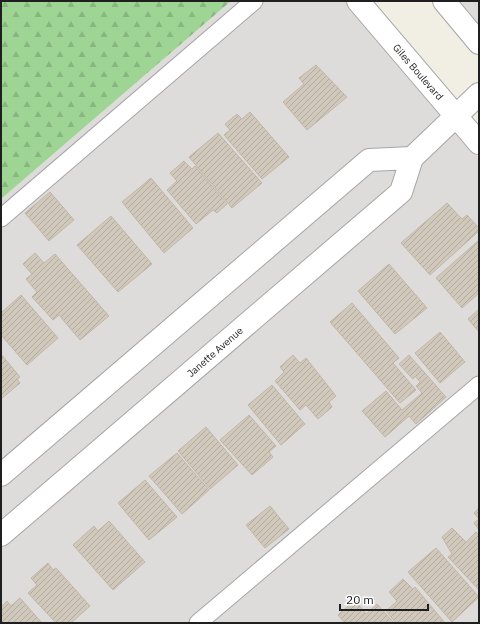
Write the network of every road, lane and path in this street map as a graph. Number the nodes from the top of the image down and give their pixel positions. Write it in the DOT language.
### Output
graph roads {
  1 [pos="254,1"];
  2 [pos="358,1"];
  3 [pos="444,1"];
  4 [pos="479,42"];
  5 [pos="479,94"];
  6 [pos="457,117"];
  7 [pos="479,143"];
  8 [pos="412,158"];
  9 [pos="1,218"];
  10 [pos="479,385"];
  11 [pos="1,475"];
  12 [pos="1,535"];
  13 [pos="198,623"];
  1 -- 9 [label="lane"];
  2 -- 6 [label="street, Giles Boulevard"];
  3 -- 4 [label="street"];
  5 -- 6 [label="street, Janette Avenue"];
  6 -- 7 [label="street, Giles Boulevard"];
  6 -- 8 [label="street, Janette Avenue"];
  8 -- 11 [label="street"];
  8 -- 12 [label="street, Janette Avenue"];
  10 -- 13 [label="lane"];
}
